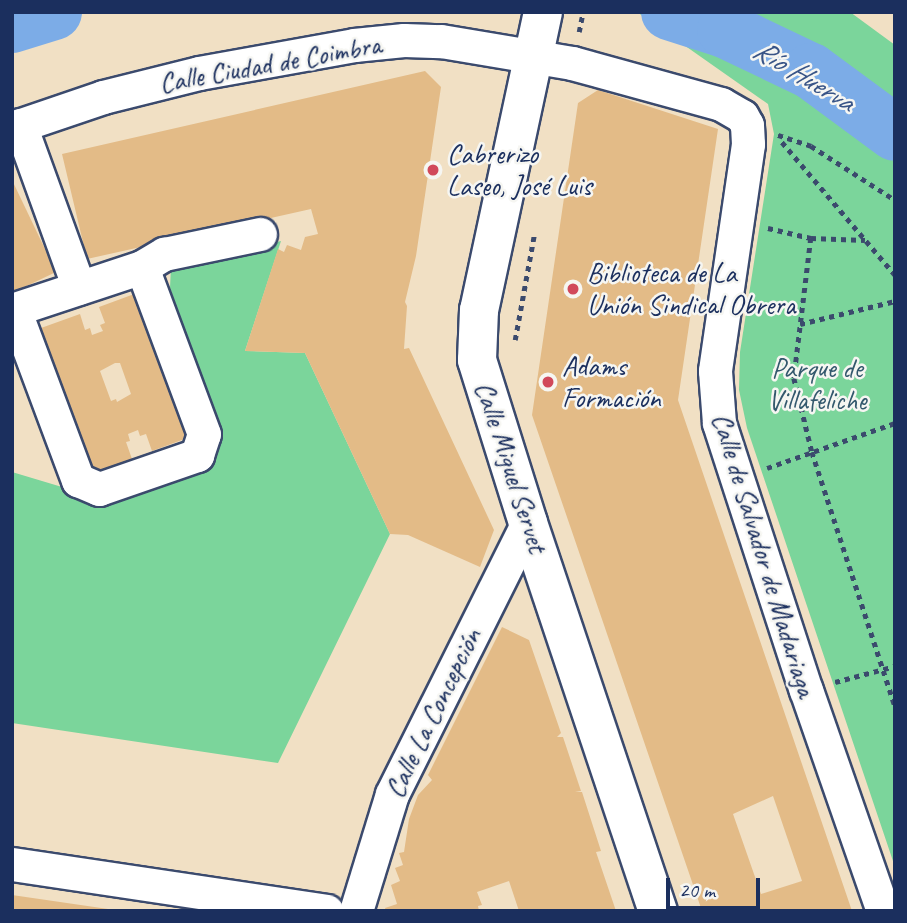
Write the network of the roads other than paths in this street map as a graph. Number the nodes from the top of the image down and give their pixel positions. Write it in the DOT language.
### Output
graph roads {
  1 [pos="538,34"];
  2 [pos="16,126"];
  3 [pos="260,234"];
  4 [pos="142,267"];
  5 [pos="79,288"];
  6 [pos="13,310"];
  7 [pos="528,523"];
  8 [pos="12,864"];
  9 [pos="327,911"];
  10 [pos="356,911"];
  11 [pos="658,911"];
  12 [pos="883,911"];
  1 -- 2 [label="street, Calle Ciudad de Coimbra"];
  1 -- 7 [label="main road, Calle Miguel Servet"];
  1 -- 12 [label="street, Calle de Salvador de Madariaga"];
  2 -- 5 [label="street"];
  3 -- 4 [label="street"];
  4 -- 5 [label="street"];
  4 -- 6 [label="street"];
  5 -- 6 [label="street"];
  7 -- 10 [label="street, Calle La Concepción"];
  7 -- 11 [label="main road, Calle Miguel Servet"];
  8 -- 9 [label="street"];
}
